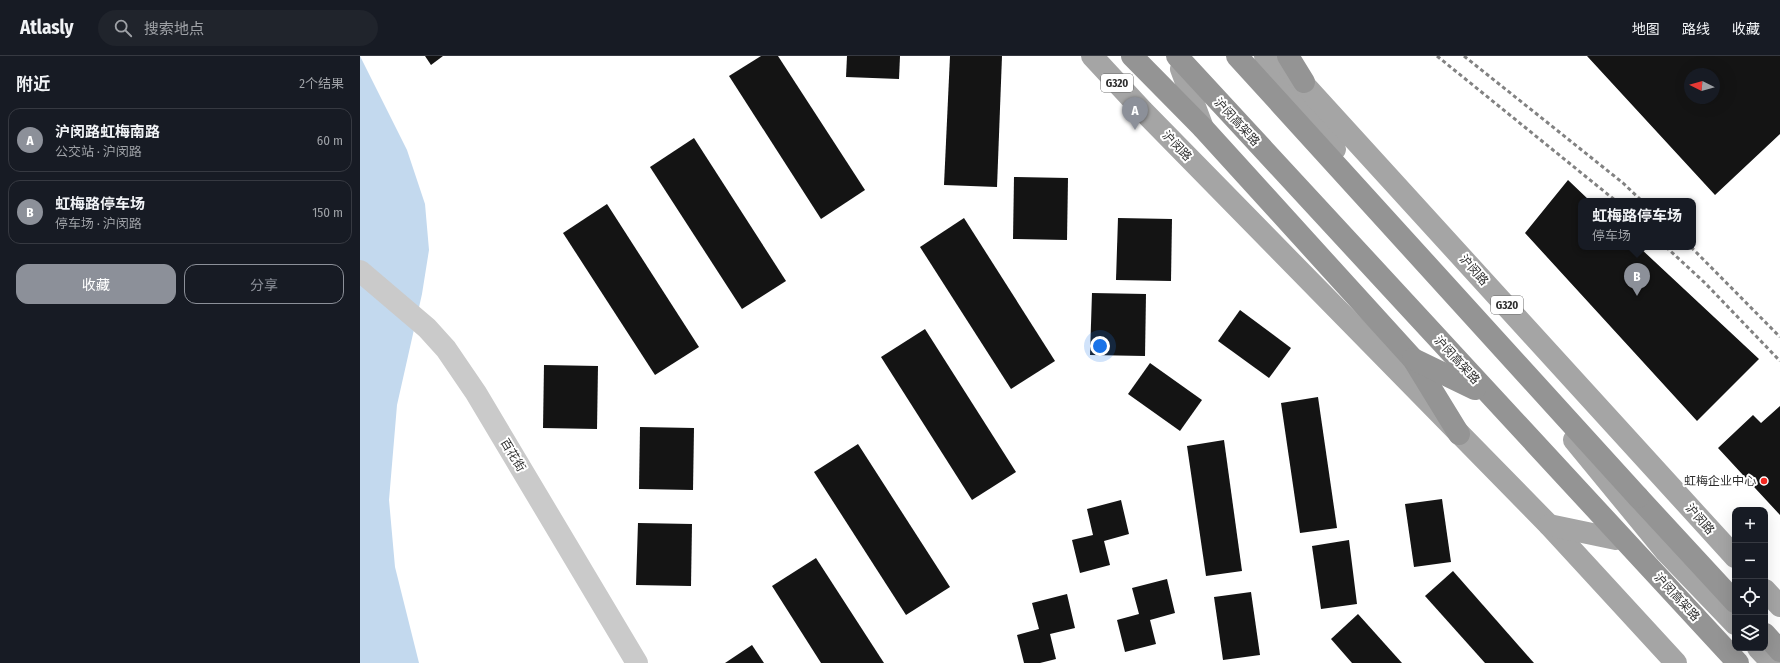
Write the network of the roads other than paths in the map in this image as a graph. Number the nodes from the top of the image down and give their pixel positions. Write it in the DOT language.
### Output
graph roads {
  1 [pos="1092,56"];
  2 [pos="1132,56"];
  3 [pos="1236,56"];
  4 [pos="1265,56"];
  5 [pos="1277,56"];
  6 [pos="1288,56"];
  7 [pos="1175,60"];
  8 [pos="1304,82"];
  9 [pos="1203,128"];
  10 [pos="360,271"];
  11 [pos="1414,359"];
  12 [pos="1475,389"];
  13 [pos="1459,434"];
  14 [pos="1549,525"];
  15 [pos="1616,539"];
  16 [pos="1732,554"];
  17 [pos="1768,593"];
  18 [pos="1732,599"];
  19 [pos="1780,606"];
  20 [pos="1732,621"];
  21 [pos="1768,637"];
  22 [pos="1761,651"];
  23 [pos="1780,651"];
  24 [pos="637,663"];
  25 [pos="1676,663"];
  26 [pos="1737,663"];
  27 [pos="1772,663"];
  1 -- 13 [label="main road, 沪闵路 / G320"];
  2 -- 9 [label="highway"];
  3 -- 18 [label="highway, bridge"];
  4 -- 20 [label="main road"];
  5 -- 8 [label="main road, 沪闵路 / G320"];
  6 -- 8 [label="highway"];
  7 -- 9 [label="main road"];
  7 -- 12 [label="main road"];
  7 -- 26 [label="highway, 沪闵高架路"];
  8 -- 16 [label="main road, 沪闵路 / G320"];
  9 -- 11 [label="highway"];
  10 -- 24 [label="street, 百花街"];
  11 -- 12 [label="highway"];
  11 -- 13 [label="highway"];
  12 -- 15 [label="main road"];
  13 -- 14 [label="main road, 沪闵路 / G320"];
  14 -- 15 [label="main road"];
  14 -- 25 [label="main road, 沪闵路 / G320"];
  15 -- 26 [label="main road"];
  17 -- 19 [label="main road"];
  21 -- 23 [label="highway"];
  22 -- 27 [label="main road"];
}
